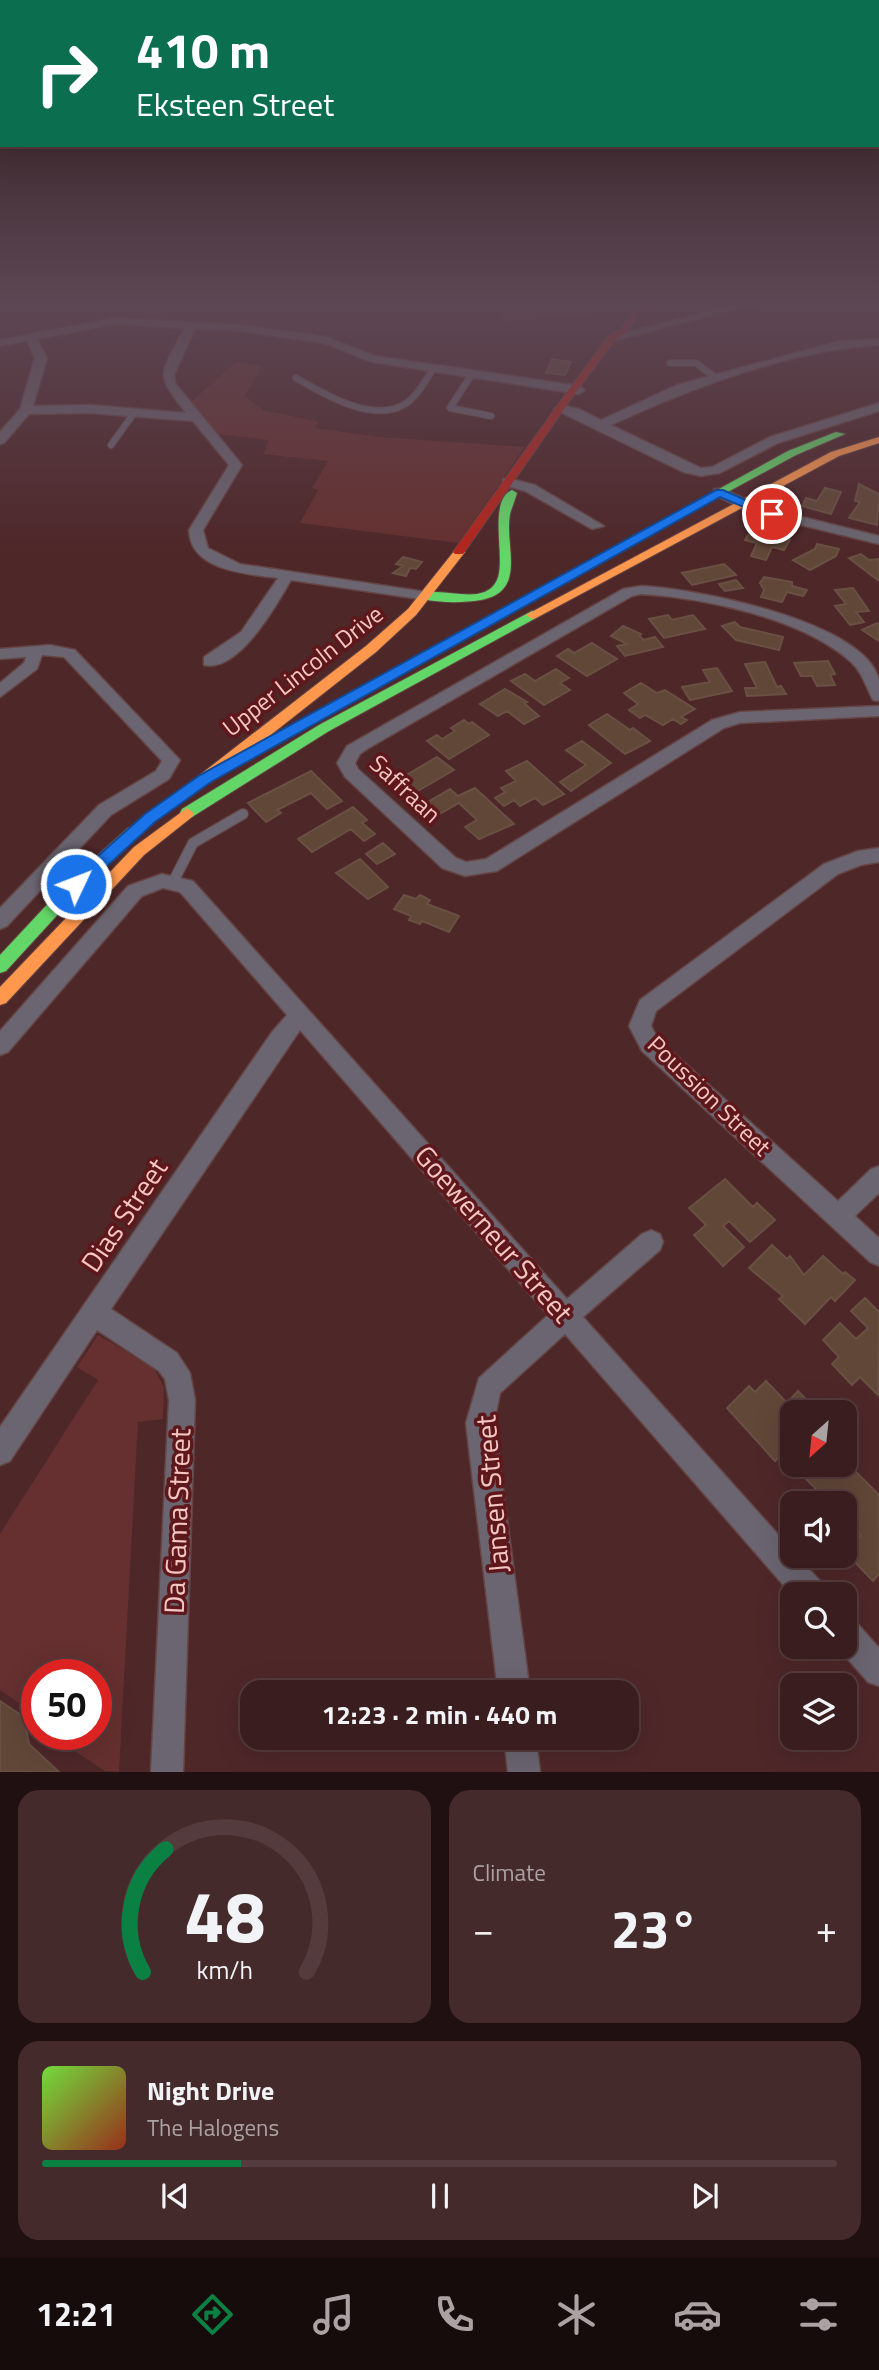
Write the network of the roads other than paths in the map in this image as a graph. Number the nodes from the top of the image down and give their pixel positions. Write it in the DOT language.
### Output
graph roads {
  1 [pos="33,386"];
  2 [pos="172,386"];
  3 [pos="311,386"];
  4 [pos="420,386"];
  5 [pos="464,386"];
  6 [pos="554,386"];
  7 [pos="579,386"];
  8 [pos="691,386"];
  9 [pos="577,389"];
  10 [pos="184,404"];
  11 [pos="879,407"];
  12 [pos="26,410"];
  13 [pos="565,410"];
  14 [pos="134,413"];
  15 [pos="155,415"];
  16 [pos="491,416"];
  17 [pos="195,417"];
  18 [pos="879,422"];
  19 [pos="601,425"];
  20 [pos="0,440"];
  21 [pos="879,440"];
  22 [pos="111,444"];
  23 [pos="514,483"];
  24 [pos="719,492"];
  25 [pos="741,503"];
  26 [pos="666,522"];
  27 [pos="771,523"];
  28 [pos="597,526"];
  29 [pos="879,540"];
  30 [pos="879,546"];
  31 [pos="287,575"];
  32 [pos="442,575"];
  33 [pos="426,596"];
  34 [pos="472,598"];
  35 [pos="515,605"];
  36 [pos="36,651"];
  37 [pos="0,654"];
  38 [pos="210,661"];
  39 [pos="0,692"];
  40 [pos="879,696"];
  41 [pos="879,711"];
  42 [pos="170,767"];
  43 [pos="243,814"];
  44 [pos="150,818"];
  45 [pos="879,855"];
  46 [pos="172,881"];
  47 [pos="0,921"];
  48 [pos="0,967"];
  49 [pos="0,998"];
  50 [pos="300,1015"];
  51 [pos="0,1046"];
  52 [pos="879,1178"];
  53 [pos="838,1217"];
  54 [pos="651,1242"];
  55 [pos="879,1254"];
  56 [pos="94,1314"];
  57 [pos="567,1316"];
  58 [pos="0,1451"];
  59 [pos="800,1582"];
  60 [pos="857,1646"];
  61 [pos="879,1671"];
  62 [pos="512,1680"];
  63 [pos="521,1750"];
  64 [pos="167,1772"];
  65 [pos="524,1772"];
  1 -- 12 [label="street"];
  2 -- 10 [label="street"];
  3 -- 4 [label="lane"];
  5 -- 16 [label="lane"];
  6 -- 9 [label="street"];
  7 -- 9 [label="main road"];
  8 -- 19 [label="street"];
  9 -- 13 [label="main road"];
  10 -- 15 [label="street"];
  10 -- 17 [label="street"];
  11 -- 19 [label="street"];
  12 -- 14 [label="street"];
  12 -- 20 [label="street"];
  13 -- 19 [label="street"];
  13 -- 23 [label="main road"];
  14 -- 15 [label="street"];
  14 -- 22 [label="lane"];
  15 -- 17 [label="street"];
  17 -- 31 [label="street"];
  18 -- 24 [label="main road"];
  21 -- 25 [label="main road"];
  23 -- 28 [label="street"];
  23 -- 32 [label="main road, Upper Lincoln Drive"];
  23 -- 34 [label="main road"];
  24 -- 25 [label="street"];
  24 -- 26 [label="main road"];
  25 -- 29 [label="street"];
  25 -- 49 [label="main road"];
  27 -- 30 [label="street"];
  31 -- 33 [label="street"];
  31 -- 38 [label="street"];
  32 -- 33 [label="main road, Upper Lincoln Drive"];
  32 -- 34 [label="main road"];
  33 -- 34 [label="main road"];
  33 -- 35 [label="main road, Upper Lincoln Drive"];
  36 -- 37 [label="street"];
  36 -- 39 [label="street"];
  36 -- 42 [label="street"];
  40 -- 41 [label="street, Saffraan"];
  42 -- 47 [label="street"];
  43 -- 46 [label="lane"];
  44 -- 48 [label="main road"];
  45 -- 53 [label="street, Poussion Street"];
  46 -- 50 [label="street, Goewerneur Street"];
  46 -- 51 [label="street"];
  50 -- 56 [label="street, Dias Street"];
  50 -- 57 [label="street, Goewerneur Street"];
  52 -- 53 [label="street"];
  53 -- 55 [label="street, Poussion Street"];
  54 -- 57 [label="street, Jansen Street"];
  56 -- 58 [label="street, Dias Street"];
  56 -- 64 [label="street, Da Gama Street"];
  57 -- 59 [label="street, Goewerneur Street"];
  57 -- 62 [label="street, Jansen Street"];
  60 -- 61 [label="street"];
  63 -- 65 [label="street"];
}
